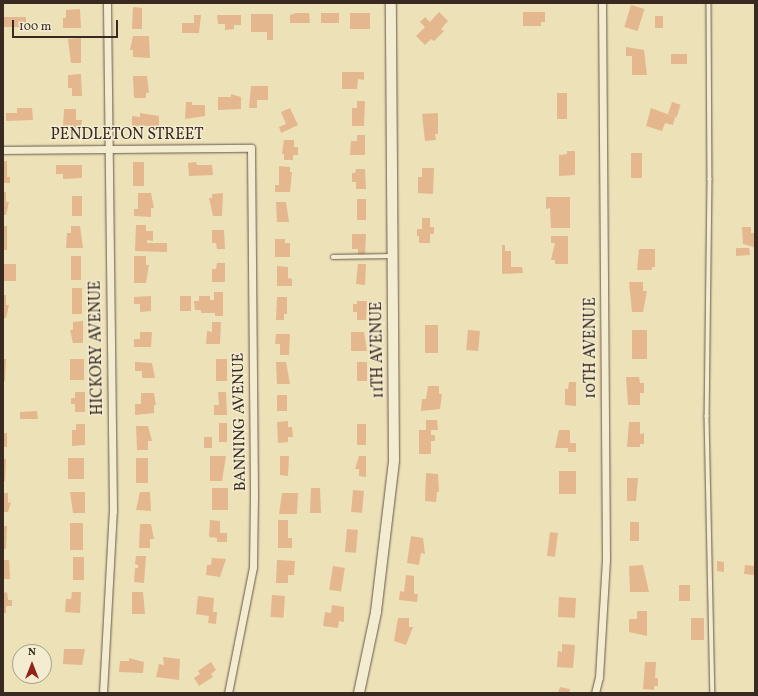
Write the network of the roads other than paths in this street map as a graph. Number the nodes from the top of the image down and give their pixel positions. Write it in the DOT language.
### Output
graph roads {
  1 [pos="107,3"];
  2 [pos="391,3"];
  3 [pos="602,3"];
  4 [pos="709,3"];
  5 [pos="251,148"];
  6 [pos="109,149"];
  7 [pos="3,150"];
  8 [pos="392,256"];
  9 [pos="332,257"];
  10 [pos="103,693"];
  11 [pos="228,693"];
  12 [pos="359,693"];
  13 [pos="595,693"];
  14 [pos="713,693"];
  1 -- 6 [label="street, HICKORY AVENUE"];
  2 -- 8 [label="main road, 11TH AVENUE"];
  3 -- 13 [label="street, 10TH AVENUE"];
  4 -- 14 [label="lane"];
  5 -- 6 [label="street, PENDLETON STREET"];
  5 -- 11 [label="street, BANNING AVENUE"];
  6 -- 7 [label="street, PENDLETON STREET"];
  6 -- 10 [label="street, HICKORY AVENUE"];
  8 -- 9 [label="lane"];
  8 -- 12 [label="main road, 11TH AVENUE"];
}
